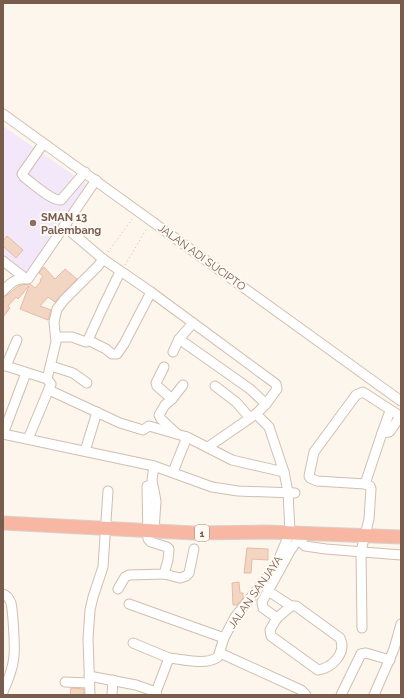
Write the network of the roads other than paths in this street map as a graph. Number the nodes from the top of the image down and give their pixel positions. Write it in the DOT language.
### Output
graph roads {
  1 [pos="3,114"];
  2 [pos="43,144"];
  3 [pos="86,172"];
  4 [pos="96,180"];
  5 [pos="64,226"];
  6 [pos="103,259"];
  7 [pos="3,262"];
  8 [pos="120,272"];
  9 [pos="29,280"];
  10 [pos="3,291"];
  11 [pos="151,292"];
  12 [pos="193,323"];
  13 [pos="56,337"];
  14 [pos="179,339"];
  15 [pos="17,340"];
  16 [pos="88,340"];
  17 [pos="173,352"];
  18 [pos="4,366"];
  19 [pos="51,366"];
  20 [pos="164,366"];
  21 [pos="26,373"];
  22 [pos="47,379"];
  23 [pos="87,383"];
  24 [pos="183,385"];
  25 [pos="215,386"];
  26 [pos="49,390"];
  27 [pos="172,399"];
  28 [pos="401,401"];
  29 [pos="266,404"];
  30 [pos="390,411"];
  31 [pos="97,412"];
  32 [pos="253,416"];
  33 [pos="400,416"];
  34 [pos="176,433"];
  35 [pos="382,433"];
  36 [pos="3,434"];
  37 [pos="187,437"];
  38 [pos="28,439"];
  39 [pos="208,446"];
  40 [pos="85,451"];
  41 [pos="154,466"];
  42 [pos="173,472"];
  43 [pos="284,472"];
  44 [pos="365,484"];
  45 [pos="147,486"];
  46 [pos="108,491"];
  47 [pos="291,493"];
  48 [pos="3,523"];
  49 [pos="106,528"];
  50 [pos="151,531"];
  51 [pos="298,534"];
  52 [pos="365,535"];
  53 [pos="401,537"];
  54 [pos="194,549"];
  55 [pos="361,551"];
  56 [pos="401,555"];
  57 [pos="164,574"];
  58 [pos="118,589"];
  59 [pos="268,591"];
  60 [pos="3,594"];
  61 [pos="129,604"];
  62 [pos="291,606"];
  63 [pos="277,618"];
  64 [pos="401,624"];
  65 [pos="362,628"];
  66 [pos="224,638"];
  67 [pos="133,643"];
  68 [pos="220,652"];
  69 [pos="169,658"];
  70 [pos="390,660"];
  71 [pos="89,679"];
  72 [pos="113,680"];
  73 [pos="65,682"];
  74 [pos="3,691"];
  75 [pos="303,692"];
  76 [pos="157,693"];
  77 [pos="90,695"];
  78 [pos="112,695"];
  79 [pos="341,695"];
  80 [pos="374,695"];
  1 -- 2 [label="street, JALAN ADI SUCIPTO"];
  2 -- 3 [label="street, JALAN ADI SUCIPTO"];
  2 -- 3 [label="street"];
  3 -- 4 [label="street, JALAN ADI SUCIPTO"];
  4 -- 5 [label="street"];
  4 -- 28 [label="street, JALAN ADI SUCIPTO"];
  5 -- 6 [label="street"];
  5 -- 9 [label="street"];
  6 -- 8 [label="street"];
  6 -- 13 [label="street"];
  7 -- 9 [label="street"];
  8 -- 11 [label="street"];
  8 -- 16 [label="street"];
  9 -- 10 [label="street"];
  11 -- 12 [label="street"];
  11 -- 16 [label="street"];
  12 -- 14 [label="street"];
  12 -- 29 [label="street"];
  13 -- 16 [label="street"];
  13 -- 19 [label="street"];
  14 -- 17 [label="street"];
  14 -- 29 [label="street"];
  15 -- 18 [label="street"];
  18 -- 21 [label="street"];
  19 -- 22 [label="street"];
  19 -- 23 [label="street"];
  20 -- 27 [label="street"];
  21 -- 22 [label="street"];
  21 -- 36 [label="street"];
  22 -- 26 [label="street"];
  24 -- 27 [label="street"];
  25 -- 32 [label="street"];
  26 -- 31 [label="street"];
  26 -- 38 [label="street"];
  27 -- 34 [label="street"];
  29 -- 32 [label="street"];
  30 -- 33 [label="street"];
  30 -- 35 [label="street"];
  30 -- 44 [label="street"];
  31 -- 34 [label="street"];
  31 -- 40 [label="street"];
  32 -- 39 [label="street"];
  32 -- 43 [label="street"];
  33 -- 35 [label="street"];
  34 -- 37 [label="street"];
  35 -- 44 [label="street"];
  36 -- 38 [label="street"];
  37 -- 39 [label="street"];
  37 -- 42 [label="street"];
  38 -- 40 [label="street"];
  39 -- 43 [label="street"];
  40 -- 41 [label="street"];
  41 -- 42 [label="street"];
  41 -- 50 [label="street"];
  42 -- 47 [label="street"];
  43 -- 47 [label="street"];
  44 -- 52 [label="street"];
  45 -- 50 [label="street"];
  46 -- 49 [label="street"];
  47 -- 51 [label="street"];
  48 -- 49 [label="highway, 1"];
  49 -- 50 [label="highway, 1"];
  49 -- 71 [label="street"];
  50 -- 51 [label="highway, 1"];
  50 -- 57 [label="street"];
  51 -- 52 [label="highway, 1"];
  51 -- 55 [label="street"];
  51 -- 59 [label="street"];
  51 -- 66 [label="street, JALAN SANJAYA"];
  52 -- 53 [label="highway, 1"];
  52 -- 55 [label="street"];
  54 -- 57 [label="street"];
  55 -- 56 [label="street"];
  55 -- 65 [label="street"];
  57 -- 58 [label="street"];
  59 -- 62 [label="street"];
  59 -- 63 [label="street"];
  60 -- 74 [label="street"];
  61 -- 66 [label="street"];
  62 -- 63 [label="street"];
  62 -- 63 [label="street"];
  64 -- 70 [label="street"];
  66 -- 68 [label="street, JALAN SANJAYA"];
  67 -- 69 [label="street"];
  68 -- 69 [label="street"];
  68 -- 75 [label="street"];
  69 -- 76 [label="street"];
  70 -- 79 [label="street"];
  70 -- 80 [label="street"];
  71 -- 72 [label="street"];
  71 -- 73 [label="street"];
  71 -- 77 [label="street"];
  72 -- 76 [label="street"];
  72 -- 78 [label="street"];
}
